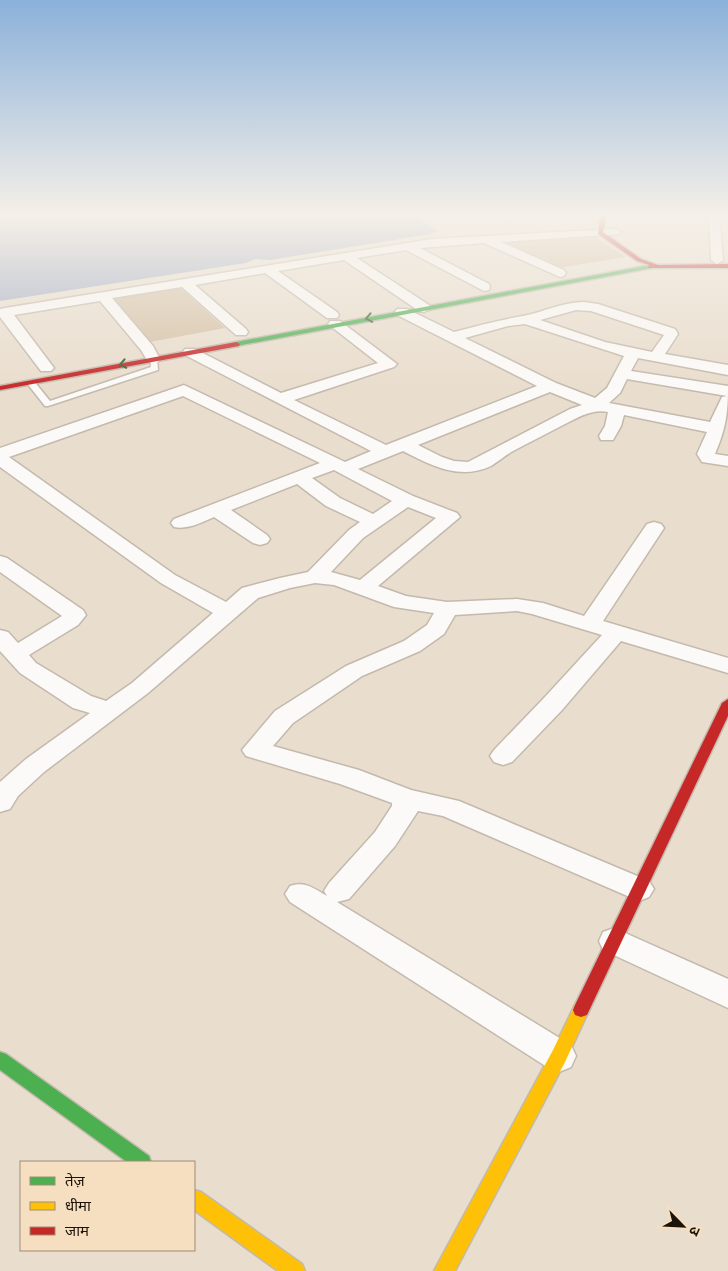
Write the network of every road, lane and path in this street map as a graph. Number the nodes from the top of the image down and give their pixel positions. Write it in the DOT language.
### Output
graph roads {
  1 [pos="241,273"];
  2 [pos="273,273"];
  3 [pos="372,273"];
  4 [pos="460,273"];
  5 [pos="558,273"];
  6 [pos="597,273"];
  7 [pos="184,283"];
  8 [pos="484,286"];
  9 [pos="103,296"];
  10 [pos="413,300"];
  11 [pos="424,308"];
  12 [pos="3,312"];
  13 [pos="402,312"];
  14 [pos="334,319"];
  15 [pos="526,320"];
  16 [pos="241,332"];
  17 [pos="454,337"];
  18 [pos="190,352"];
  19 [pos="633,353"];
  20 [pos="150,354"];
  21 [pos="656,358"];
  22 [pos="46,368"];
  23 [pos="728,370"];
  24 [pos="623,374"];
  25 [pos="0,376"];
  26 [pos="30,382"];
  27 [pos="550,386"];
  28 [pos="0,388"];
  29 [pos="728,391"];
  30 [pos="280,399"];
  31 [pos="728,400"];
  32 [pos="597,405"];
  33 [pos="617,410"];
  34 [pos="716,428"];
  35 [pos="607,436"];
  36 [pos="405,445"];
  37 [pos="386,452"];
  38 [pos="0,454"];
  39 [pos="0,459"];
  40 [pos="728,461"];
  41 [pos="340,466"];
  42 [pos="299,477"];
  43 [pos="372,484"];
  44 [pos="406,500"];
  45 [pos="333,502"];
  46 [pos="216,509"];
  47 [pos="375,522"];
  48 [pos="181,524"];
  49 [pos="654,528"];
  50 [pos="260,539"];
  51 [pos="0,562"];
  52 [pos="315,577"];
  53 [pos="363,588"];
  54 [pos="447,609"];
  55 [pos="227,612"];
  56 [pos="590,624"];
  57 [pos="617,632"];
  58 [pos="8,646"];
  59 [pos="728,666"];
  60 [pos="728,703"];
  61 [pos="109,711"];
  62 [pos="502,756"];
  63 [pos="405,798"];
  64 [pos="0,802"];
  65 [pos="639,889"];
  66 [pos="339,891"];
  67 [pos="300,894"];
  68 [pos="614,941"];
  69 [pos="728,994"];
  70 [pos="559,1056"];
  71 [pos="0,1060"];
  72 [pos="141,1161"];
  73 [pos="195,1200"];
  74 [pos="295,1271"];
  75 [pos="444,1271"];
  1 -- 7 [label="street"];
  2 -- 14 [label="street"];
  3 -- 10 [label="street"];
  4 -- 8 [label="street"];
  5 -- 8 [label="street"];
  6 -- 11 [label="street"];
  7 -- 9 [label="street"];
  7 -- 16 [label="street"];
  8 -- 10 [label="street"];
  9 -- 12 [label="street"];
  9 -- 20 [label="street"];
  10 -- 11 [label="street"];
  10 -- 14 [label="street"];
  11 -- 13 [label="street"];
  12 -- 22 [label="street"];
  13 -- 14 [label="street, one-way"];
  13 -- 17 [label="street"];
  14 -- 16 [label="street"];
  14 -- 18 [label="street"];
  14 -- 30 [label="street"];
  15 -- 17 [label="street"];
  15 -- 19 [label="street"];
  15 -- 21 [label="street"];
  16 -- 20 [label="street"];
  17 -- 27 [label="street"];
  18 -- 20 [label="street"];
  18 -- 30 [label="street"];
  19 -- 21 [label="street"];
  19 -- 24 [label="street"];
  20 -- 22 [label="street"];
  20 -- 26 [label="street, one-way"];
  20 -- 26 [label="lane"];
  21 -- 23 [label="street"];
  22 -- 25 [label="street"];
  24 -- 29 [label="street"];
  24 -- 32 [label="street"];
  26 -- 28 [label="street"];
  27 -- 32 [label="street"];
  27 -- 36 [label="street"];
  30 -- 37 [label="street"];
  31 -- 34 [label="street"];
  32 -- 33 [label="street"];
  32 -- 36 [label="street"];
  33 -- 34 [label="street"];
  33 -- 35 [label="street"];
  34 -- 40 [label="street"];
  36 -- 37 [label="street"];
  37 -- 41 [label="street"];
  38 -- 41 [label="street"];
  39 -- 55 [label="street"];
  41 -- 42 [label="street"];
  41 -- 43 [label="street"];
  42 -- 45 [label="street"];
  42 -- 46 [label="street"];
  43 -- 44 [label="street"];
  43 -- 45 [label="street"];
  44 -- 47 [label="street"];
  44 -- 53 [label="street"];
  45 -- 47 [label="street"];
  46 -- 48 [label="street"];
  46 -- 50 [label="street"];
  47 -- 52 [label="street"];
  49 -- 56 [label="street"];
  51 -- 58 [label="street"];
  52 -- 53 [label="street"];
  52 -- 55 [label="street"];
  53 -- 54 [label="street"];
  54 -- 56 [label="street"];
  54 -- 63 [label="street"];
  55 -- 61 [label="street"];
  56 -- 57 [label="street"];
  57 -- 59 [label="street"];
  57 -- 62 [label="street"];
  58 -- 61 [label="street"];
  60 -- 65 [label="street"];
  61 -- 64 [label="street"];
  63 -- 65 [label="street"];
  63 -- 66 [label="street"];
  65 -- 68 [label="street"];
  67 -- 70 [label="street"];
  68 -- 69 [label="street"];
  68 -- 70 [label="street"];
  70 -- 75 [label="street"];
  71 -- 72 [label="street"];
  73 -- 74 [label="street"];
}
